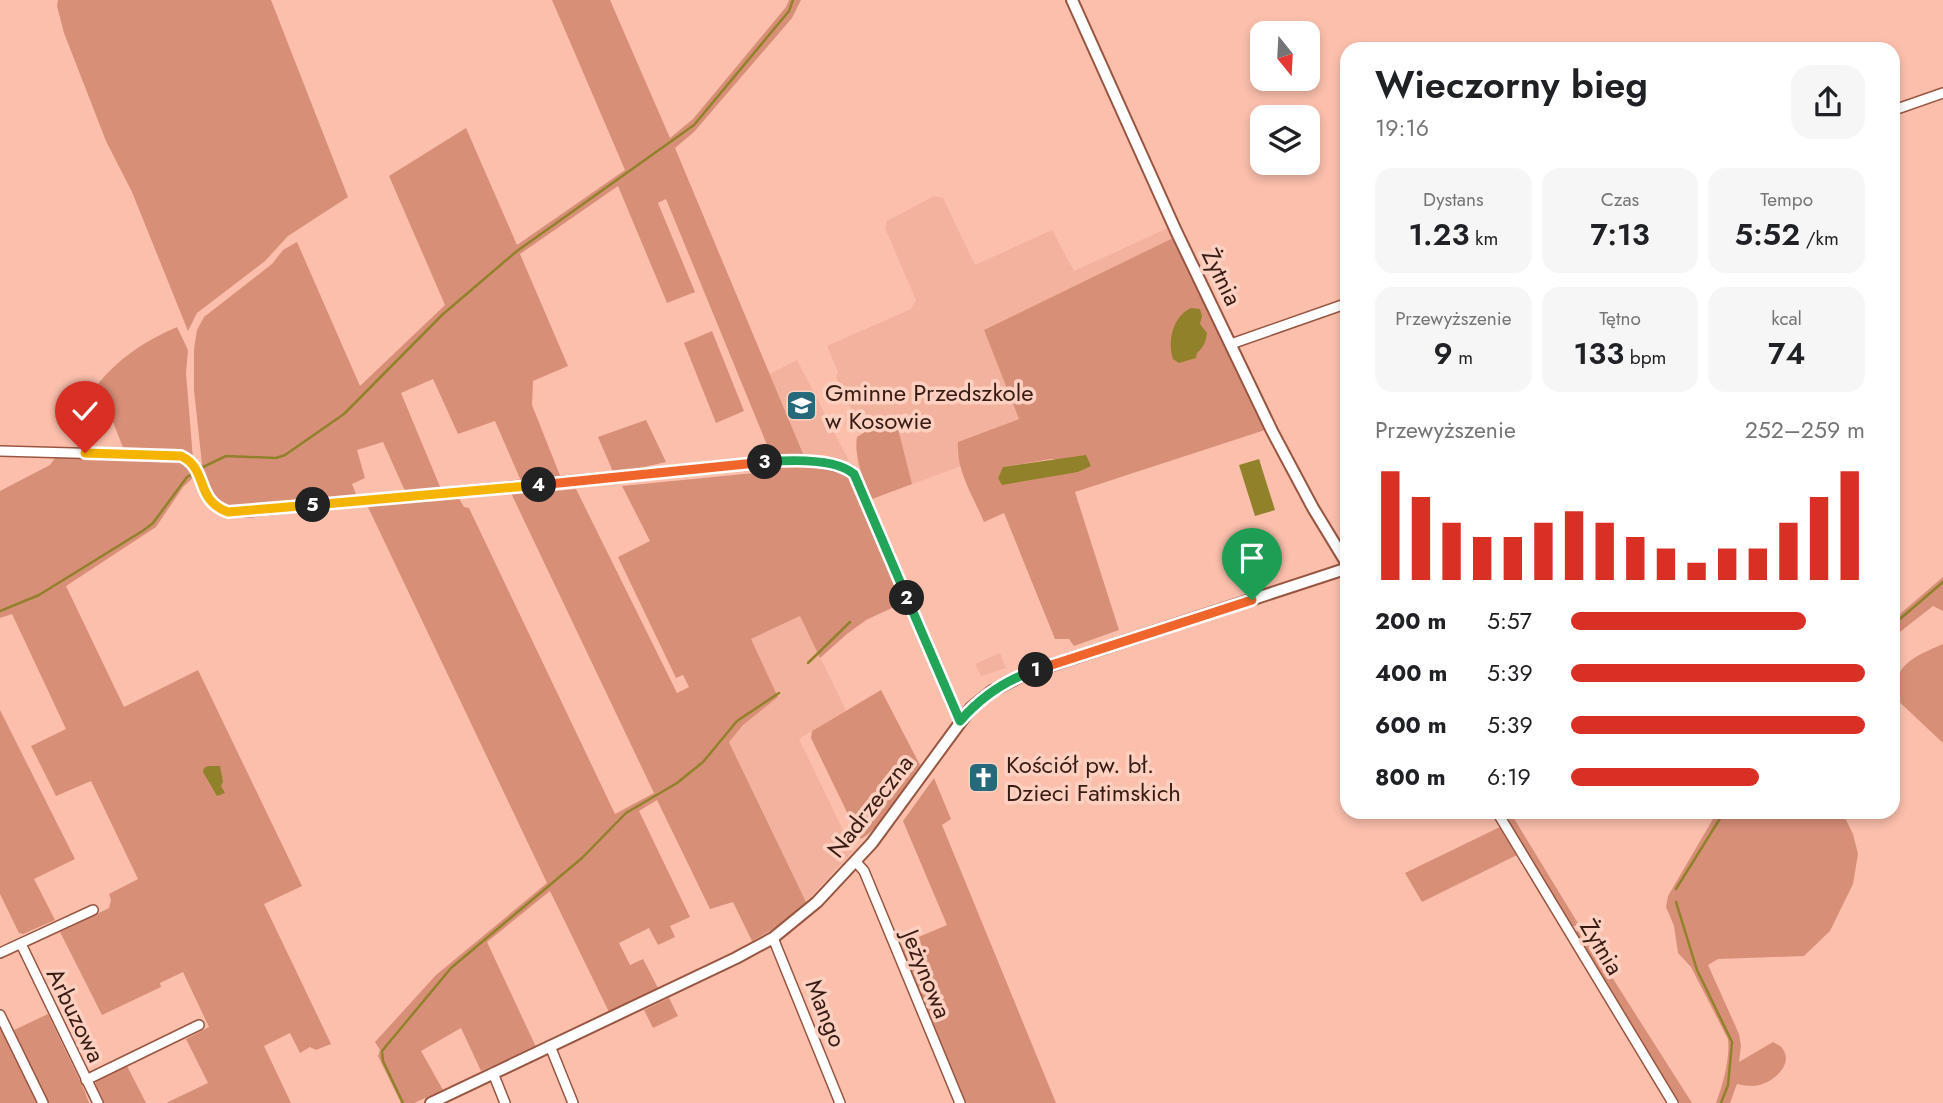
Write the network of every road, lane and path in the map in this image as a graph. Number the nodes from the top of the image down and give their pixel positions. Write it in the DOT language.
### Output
graph roads {
  1 [pos="1072,0"];
  2 [pos="1943,93"];
  3 [pos="1900,108"];
  4 [pos="1340,306"];
  5 [pos="1231,344"];
  6 [pos="0,451"];
  7 [pos="1340,553"];
  8 [pos="1340,572"];
  9 [pos="960,721"];
  10 [pos="1501,819"];
  11 [pos="856,862"];
  12 [pos="93,910"];
  13 [pos="773,938"];
  14 [pos="21,944"];
  15 [pos="0,953"];
  16 [pos="0,1015"];
  17 [pos="200,1026"];
  18 [pos="550,1046"];
  19 [pos="493,1073"];
  20 [pos="86,1080"];
  21 [pos="43,1103"];
  22 [pos="98,1103"];
  23 [pos="430,1103"];
  24 [pos="505,1103"];
  25 [pos="573,1103"];
  26 [pos="840,1103"];
  27 [pos="960,1103"];
  28 [pos="1674,1103"];
  1 -- 5 [label="street, Żytnia"];
  2 -- 3 [label="street"];
  4 -- 5 [label="street"];
  5 -- 7 [label="street, Żytnia"];
  6 -- 9 [label="street"];
  8 -- 9 [label="street, Nadrzeczna"];
  9 -- 11 [label="street, Nadrzeczna"];
  10 -- 28 [label="street, Żytnia"];
  11 -- 13 [label="street, Nadrzeczna"];
  11 -- 27 [label="street, Jeżynowa"];
  12 -- 14 [label="street"];
  13 -- 18 [label="street, Nadrzeczna"];
  13 -- 26 [label="street, Mango"];
  14 -- 15 [label="street"];
  14 -- 20 [label="street, Arbuzowa"];
  16 -- 21 [label="street"];
  17 -- 20 [label="street"];
  18 -- 19 [label="street, Nadrzeczna"];
  18 -- 25 [label="street"];
  19 -- 23 [label="street, Nadrzeczna"];
  19 -- 24 [label="street"];
  20 -- 22 [label="street, Arbuzowa"];
}
